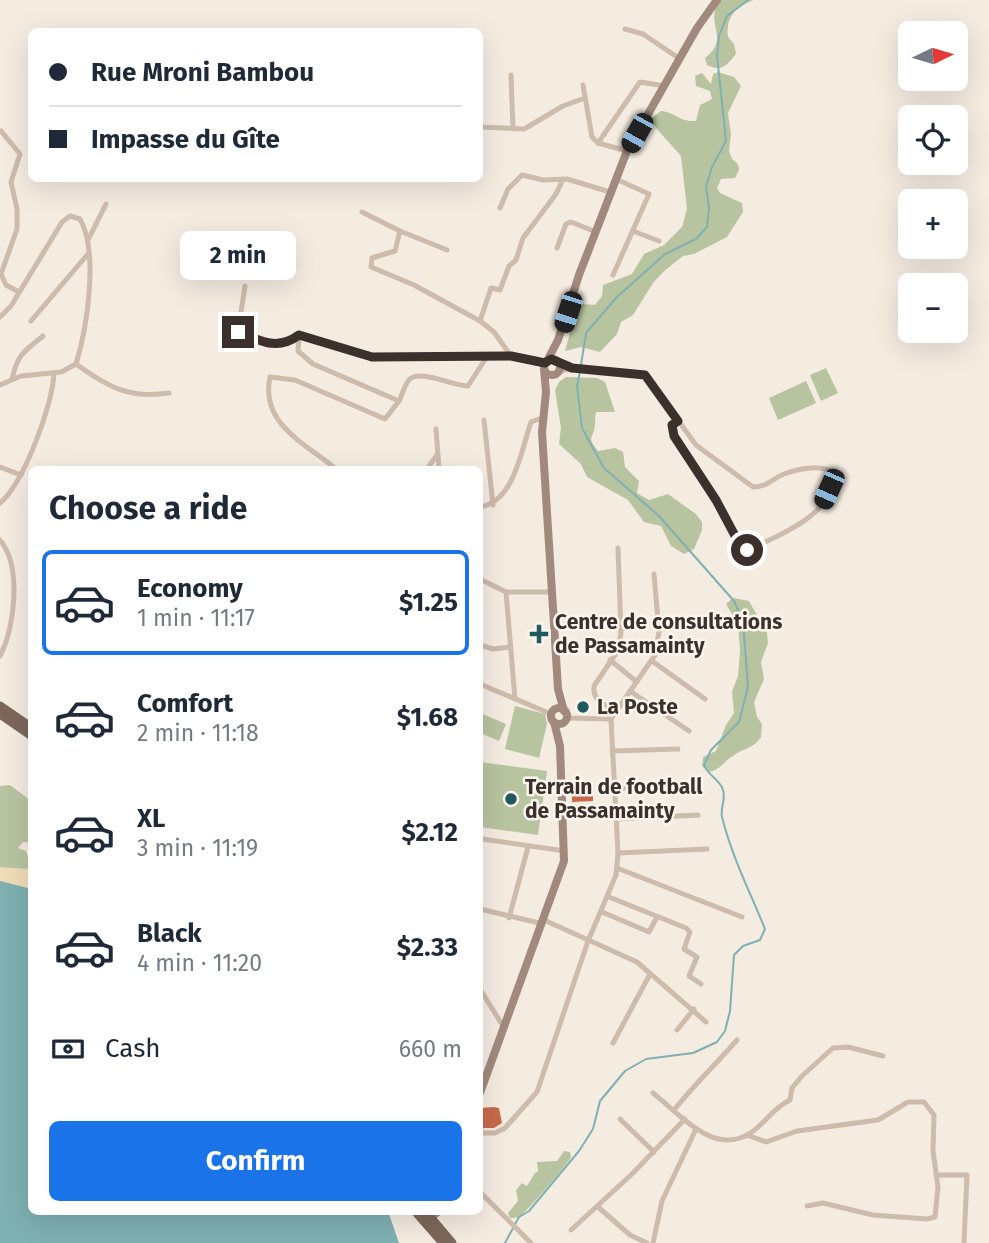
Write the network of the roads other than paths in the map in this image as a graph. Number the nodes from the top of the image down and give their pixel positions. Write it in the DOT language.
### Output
graph roads {
  1 [pos="717,0"];
  2 [pos="625,29"];
  3 [pos="680,58"];
  4 [pos="511,75"];
  5 [pos="583,85"];
  6 [pos="665,86"];
  7 [pos="585,98"];
  8 [pos="483,127"];
  9 [pos="513,128"];
  10 [pos="1,131"];
  11 [pos="597,143"];
  12 [pos="627,151"];
  13 [pos="616,179"];
  14 [pos="563,180"];
  15 [pos="610,192"];
  16 [pos="106,204"];
  17 [pos="500,208"];
  18 [pos="362,212"];
  19 [pos="400,231"];
  20 [pos="634,231"];
  21 [pos="596,232"];
  22 [pos="88,240"];
  23 [pos="659,241"];
  24 [pos="557,248"];
  25 [pos="447,250"];
  26 [pos="88,254"];
  27 [pos="613,275"];
  28 [pos="245,286"];
  29 [pos="19,292"];
  30 [pos="0,317"];
  31 [pos="31,321"];
  32 [pos="480,321"];
  33 [pos="299,335"];
  34 [pos="43,336"];
  35 [pos="558,340"];
  36 [pos="511,356"];
  37 [pos="486,358"];
  38 [pos="76,364"];
  39 [pos="545,364"];
  40 [pos="557,368"];
  41 [pos="54,373"];
  42 [pos="11,380"];
  43 [pos="0,386"];
  44 [pos="546,392"];
  45 [pos="169,393"];
  46 [pos="399,401"];
  47 [pos="542,418"];
  48 [pos="484,420"];
  49 [pos="678,421"];
  50 [pos="436,429"];
  51 [pos="438,454"];
  52 [pos="332,466"];
  53 [pos="429,466"];
  54 [pos="439,466"];
  55 [pos="0,467"];
  56 [pos="21,475"];
  57 [pos="0,503"];
  58 [pos="493,505"];
  59 [pos="483,507"];
  60 [pos="0,540"];
  61 [pos="618,548"];
  62 [pos="654,574"];
  63 [pos="483,580"];
  64 [pos="506,592"];
  65 [pos="553,592"];
  66 [pos="483,646"];
  67 [pos="510,647"];
  68 [pos="0,656"];
  69 [pos="610,660"];
  70 [pos="652,661"];
  71 [pos="636,682"];
  72 [pos="483,685"];
  73 [pos="558,689"];
  74 [pos="630,691"];
  75 [pos="515,699"];
  76 [pos="705,699"];
  77 [pos="615,710"];
  78 [pos="0,711"];
  79 [pos="553,715"];
  80 [pos="565,716"];
  81 [pos="611,719"];
  82 [pos="28,725"];
  83 [pos="689,731"];
  84 [pos="28,733"];
  85 [pos="560,746"];
  86 [pos="678,749"];
  87 [pos="612,751"];
  88 [pos="677,785"];
  89 [pos="614,789"];
  90 [pos="698,816"];
  91 [pos="616,819"];
  92 [pos="483,839"];
  93 [pos="528,847"];
  94 [pos="707,849"];
  95 [pos="566,851"];
  96 [pos="618,853"];
  97 [pos="618,868"];
  98 [pos="608,897"];
  99 [pos="483,910"];
  100 [pos="602,912"];
  101 [pos="657,917"];
  102 [pos="742,917"];
  103 [pos="509,918"];
  104 [pos="543,922"];
  105 [pos="588,941"];
  106 [pos="650,974"];
  107 [pos="701,984"];
  108 [pos="483,994"];
  109 [pos="694,1009"];
  110 [pos="705,1022"];
  111 [pos="503,1026"];
  112 [pos="677,1030"];
  113 [pos="737,1040"];
  114 [pos="612,1043"];
  115 [pos="883,1056"];
  116 [pos="483,1084"];
  117 [pos="653,1093"];
  118 [pos="674,1110"];
  119 [pos="620,1119"];
  120 [pos="685,1119"];
  121 [pos="696,1129"];
  122 [pos="483,1133"];
  123 [pos="747,1135"];
  124 [pos="654,1152"];
  125 [pos="936,1175"];
  126 [pos="483,1195"];
  127 [pos="807,1206"];
  128 [pos="598,1207"];
  129 [pos="430,1215"];
  130 [pos="571,1230"];
  131 [pos="443,1243"];
  132 [pos="452,1243"];
  133 [pos="531,1243"];
  134 [pos="647,1243"];
  135 [pos="653,1243"];
  136 [pos="964,1243"];
  1 -- 3 [label="main road"];
  2 -- 3 [label="street"];
  3 -- 6 [label="main road"];
  4 -- 9 [label="street"];
  5 -- 7 [label="street"];
  6 -- 11 [label="street"];
  6 -- 12 [label="main road"];
  7 -- 9 [label="street"];
  7 -- 11 [label="street"];
  8 -- 9 [label="street"];
  10 -- 29 [label="street"];
  11 -- 12 [label="street"];
  12 -- 13 [label="main road"];
  13 -- 15 [label="main road"];
  13 -- 20 [label="street"];
  14 -- 15 [label="street"];
  14 -- 17 [label="street"];
  14 -- 32 [label="street"];
  15 -- 21 [label="main road"];
  16 -- 22 [label="street"];
  18 -- 19 [label="street"];
  19 -- 25 [label="street"];
  19 -- 32 [label="street"];
  20 -- 23 [label="street"];
  20 -- 27 [label="street"];
  21 -- 24 [label="street"];
  21 -- 35 [label="main road"];
  22 -- 26 [label="street"];
  22 -- 29 [label="street"];
  26 -- 31 [label="street"];
  26 -- 38 [label="street"];
  28 -- 33 [label="street"];
  29 -- 30 [label="street"];
  32 -- 36 [label="street"];
  33 -- 37 [label="street"];
  33 -- 46 [label="street"];
  34 -- 42 [label="street"];
  35 -- 39 [label="main road"];
  35 -- 40 [label="main road"];
  36 -- 37 [label="street"];
  36 -- 39 [label="street"];
  37 -- 46 [label="street"];
  38 -- 41 [label="street"];
  38 -- 45 [label="street"];
  39 -- 40 [label="main road"];
  39 -- 40 [label="main road"];
  39 -- 44 [label="main road"];
  40 -- 44 [label="main road"];
  40 -- 49 [label="street"];
  41 -- 42 [label="street"];
  41 -- 56 [label="street"];
  42 -- 43 [label="street"];
  44 -- 47 [label="main road"];
  46 -- 52 [label="street"];
  47 -- 58 [label="street"];
  47 -- 65 [label="main road"];
  48 -- 58 [label="street"];
  49 -- 49 [label="street"];
  50 -- 51 [label="street"];
  51 -- 53 [label="street"];
  51 -- 54 [label="street"];
  55 -- 56 [label="street"];
  56 -- 57 [label="street"];
  58 -- 59 [label="street"];
  60 -- 68 [label="street"];
  61 -- 69 [label="street"];
  62 -- 70 [label="street"];
  63 -- 64 [label="street"];
  64 -- 65 [label="street"];
  64 -- 67 [label="street"];
  65 -- 73 [label="main road"];
  66 -- 67 [label="street"];
  67 -- 75 [label="street"];
  69 -- 71 [label="street"];
  69 -- 77 [label="street"];
  70 -- 71 [label="street"];
  70 -- 76 [label="street"];
  71 -- 74 [label="street"];
  72 -- 75 [label="street"];
  73 -- 79 [label="main road"];
  73 -- 80 [label="main road"];
  74 -- 77 [label="street"];
  74 -- 83 [label="street"];
  75 -- 79 [label="street"];
  77 -- 81 [label="street"];
  78 -- 82 [label="main road"];
  78 -- 84 [label="main road"];
  79 -- 80 [label="main road"];
  79 -- 80 [label="main road"];
  79 -- 85 [label="main road"];
  80 -- 81 [label="street"];
  80 -- 85 [label="main road"];
  81 -- 87 [label="street"];
  85 -- 95 [label="main road"];
  86 -- 87 [label="street"];
  87 -- 89 [label="street"];
  88 -- 89 [label="street"];
  89 -- 91 [label="street"];
  90 -- 91 [label="street"];
  91 -- 96 [label="street"];
  92 -- 93 [label="street"];
  93 -- 95 [label="street"];
  93 -- 103 [label="street"];
  94 -- 96 [label="street"];
  95 -- 104 [label="main road"];
  96 -- 97 [label="street"];
  97 -- 98 [label="street"];
  97 -- 102 [label="street"];
  98 -- 100 [label="street"];
  98 -- 101 [label="street"];
  99 -- 103 [label="street"];
  100 -- 101 [label="street"];
  100 -- 105 [label="street"];
  101 -- 107 [label="street"];
  103 -- 104 [label="street"];
  104 -- 105 [label="street"];
  104 -- 111 [label="main road"];
  105 -- 106 [label="street"];
  105 -- 122 [label="street"];
  106 -- 109 [label="street"];
  106 -- 114 [label="street"];
  108 -- 111 [label="street"];
  109 -- 110 [label="street"];
  109 -- 112 [label="street"];
  111 -- 116 [label="main road"];
  113 -- 118 [label="street"];
  115 -- 123 [label="street"];
  117 -- 118 [label="street"];
  118 -- 120 [label="street"];
  119 -- 124 [label="street"];
  120 -- 121 [label="street"];
  120 -- 124 [label="street"];
  121 -- 123 [label="street"];
  121 -- 135 [label="street"];
  123 -- 125 [label="street"];
  124 -- 128 [label="street"];
  125 -- 127 [label="street"];
  125 -- 136 [label="street"];
  126 -- 133 [label="street"];
  128 -- 130 [label="street"];
  128 -- 134 [label="street"];
  129 -- 131 [label="main road"];
  129 -- 132 [label="main road"];
}
